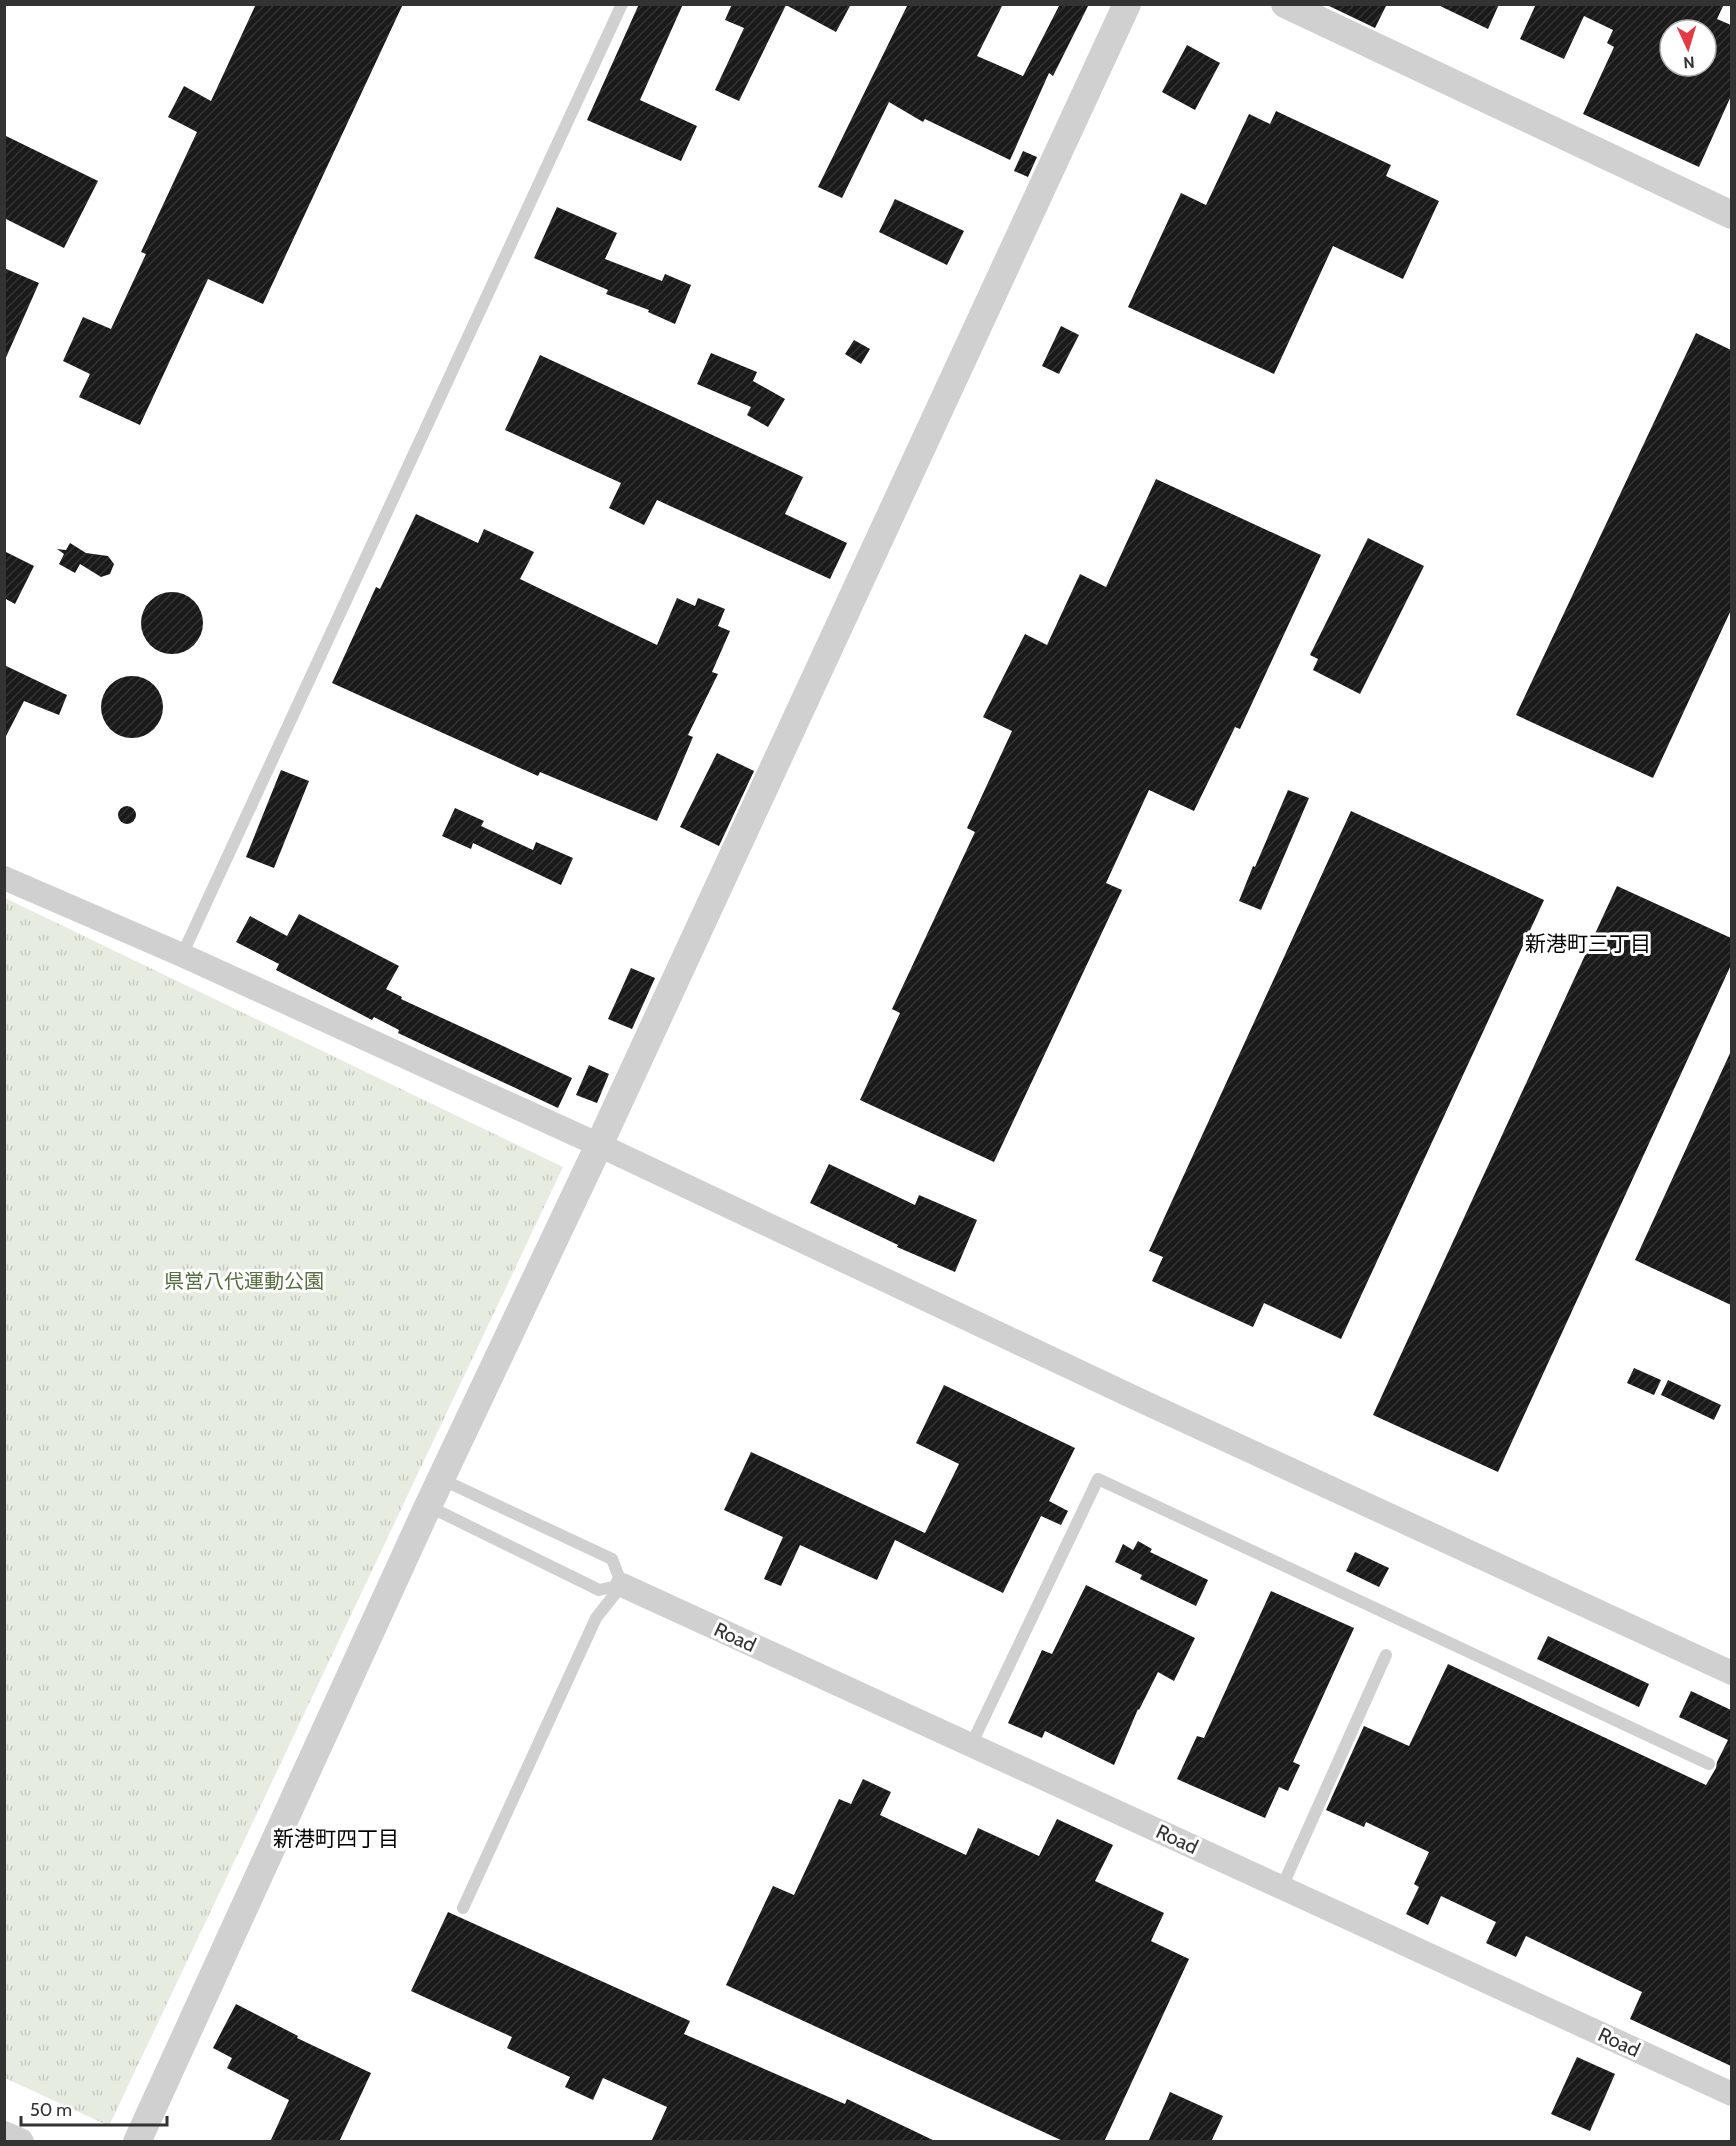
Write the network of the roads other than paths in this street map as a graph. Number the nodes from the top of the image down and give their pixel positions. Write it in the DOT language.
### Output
graph roads {
  1 [pos="622,4"];
  2 [pos="1127,4"];
  3 [pos="1285,4"];
  4 [pos="1730,211"];
  5 [pos="4,878"];
  6 [pos="182,956"];
  7 [pos="599,1145"];
  8 [pos="441,1479"];
  9 [pos="428,1506"];
  10 [pos="622,1585"];
  11 [pos="1386,1655"];
  12 [pos="1731,1673"];
  13 [pos="973,1741"];
  14 [pos="1709,1764"];
  15 [pos="1282,1887"];
  16 [pos="463,1908"];
  17 [pos="1731,2092"];
  18 [pos="4,2134"];
  19 [pos="20,2142"];
  20 [pos="137,2142"];
  1 -- 6 [label="lane"];
  2 -- 7 [label="street"];
  3 -- 4 [label="street"];
  5 -- 6 [label="street"];
  6 -- 7 [label="street"];
  7 -- 8 [label="street"];
  7 -- 12 [label="street"];
  8 -- 9 [label="street"];
  8 -- 10 [label="lane"];
  9 -- 10 [label="lane"];
  9 -- 20 [label="street"];
  10 -- 13 [label="lane"];
  10 -- 16 [label="lane"];
  10 -- 17 [label="street, Road"];
  11 -- 15 [label="lane"];
  13 -- 14 [label="lane"];
  13 -- 15 [label="lane"];
  15 -- 17 [label="lane"];
  18 -- 19 [label="street"];
}
